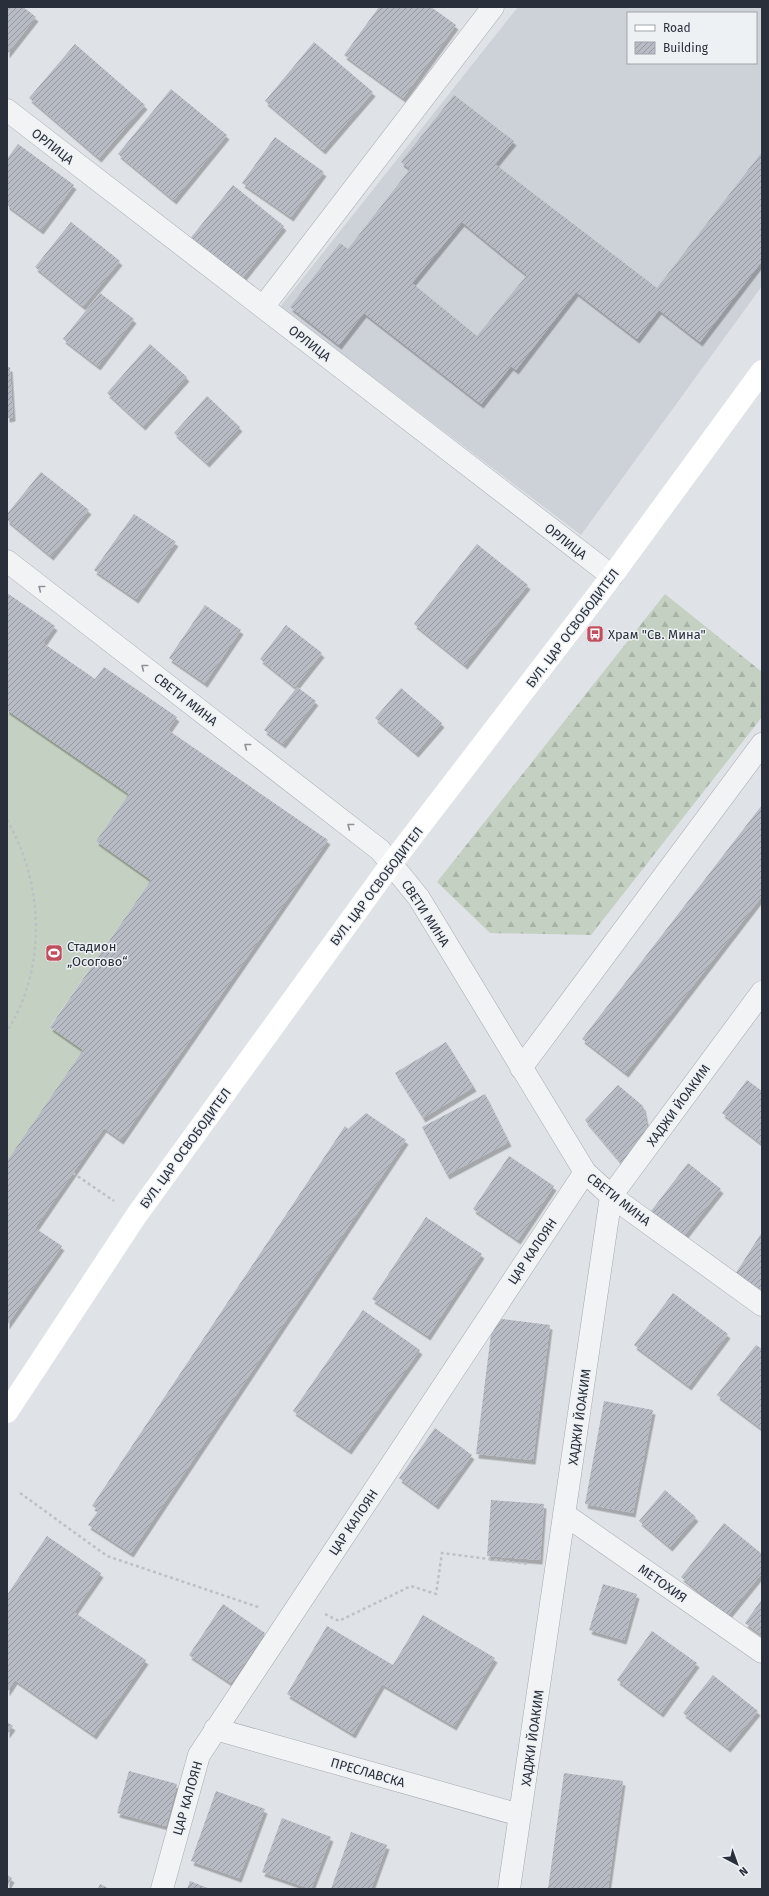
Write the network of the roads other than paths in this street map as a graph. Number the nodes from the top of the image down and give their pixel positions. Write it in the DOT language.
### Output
graph roads {
  1 [pos="493,7"];
  2 [pos="7,110"];
  3 [pos="263,307"];
  4 [pos="762,371"];
  5 [pos="7,562"];
  6 [pos="612,576"];
  7 [pos="762,744"];
  8 [pos="386,857"];
  9 [pos="762,992"];
  10 [pos="521,1068"];
  11 [pos="585,1172"];
  12 [pos="611,1196"];
  13 [pos="762,1305"];
  14 [pos="7,1412"];
  15 [pos="564,1514"];
  16 [pos="762,1652"];
  17 [pos="215,1729"];
  18 [pos="520,1815"];
  19 [pos="162,1889"];
  20 [pos="509,1889"];
  1 -- 3 [label="street"];
  2 -- 3 [label="street, ОРЛИЦА"];
  3 -- 6 [label="street, ОРЛИЦА"];
  4 -- 6 [label="main road, БУЛ. ЦАР ОСВОБОДИТЕЛ"];
  8 -- 5 [label="street, СВЕТИ МИНА, one-way"];
  6 -- 8 [label="main road, БУЛ. ЦАР ОСВОБОДИТЕЛ"];
  7 -- 10 [label="street"];
  8 -- 10 [label="street, СВЕТИ МИНА"];
  8 -- 14 [label="main road, БУЛ. ЦАР ОСВОБОДИТЕЛ"];
  9 -- 12 [label="street, ХАДЖИ ЙОАКИМ"];
  10 -- 11 [label="street, СВЕТИ МИНА"];
  11 -- 12 [label="street, СВЕТИ МИНА"];
  11 -- 17 [label="street, ЦАР КАЛОЯН"];
  12 -- 13 [label="street, СВЕТИ МИНА"];
  12 -- 15 [label="street, ХАДЖИ ЙОАКИМ"];
  15 -- 16 [label="street, МЕТОХИЯ"];
  15 -- 18 [label="street, ХАДЖИ ЙОАКИМ"];
  17 -- 18 [label="street, ПРЕСЛАВСКА"];
  17 -- 19 [label="street, ЦАР КАЛОЯН"];
  18 -- 20 [label="street, ХАДЖИ ЙОАКИМ"];
}
